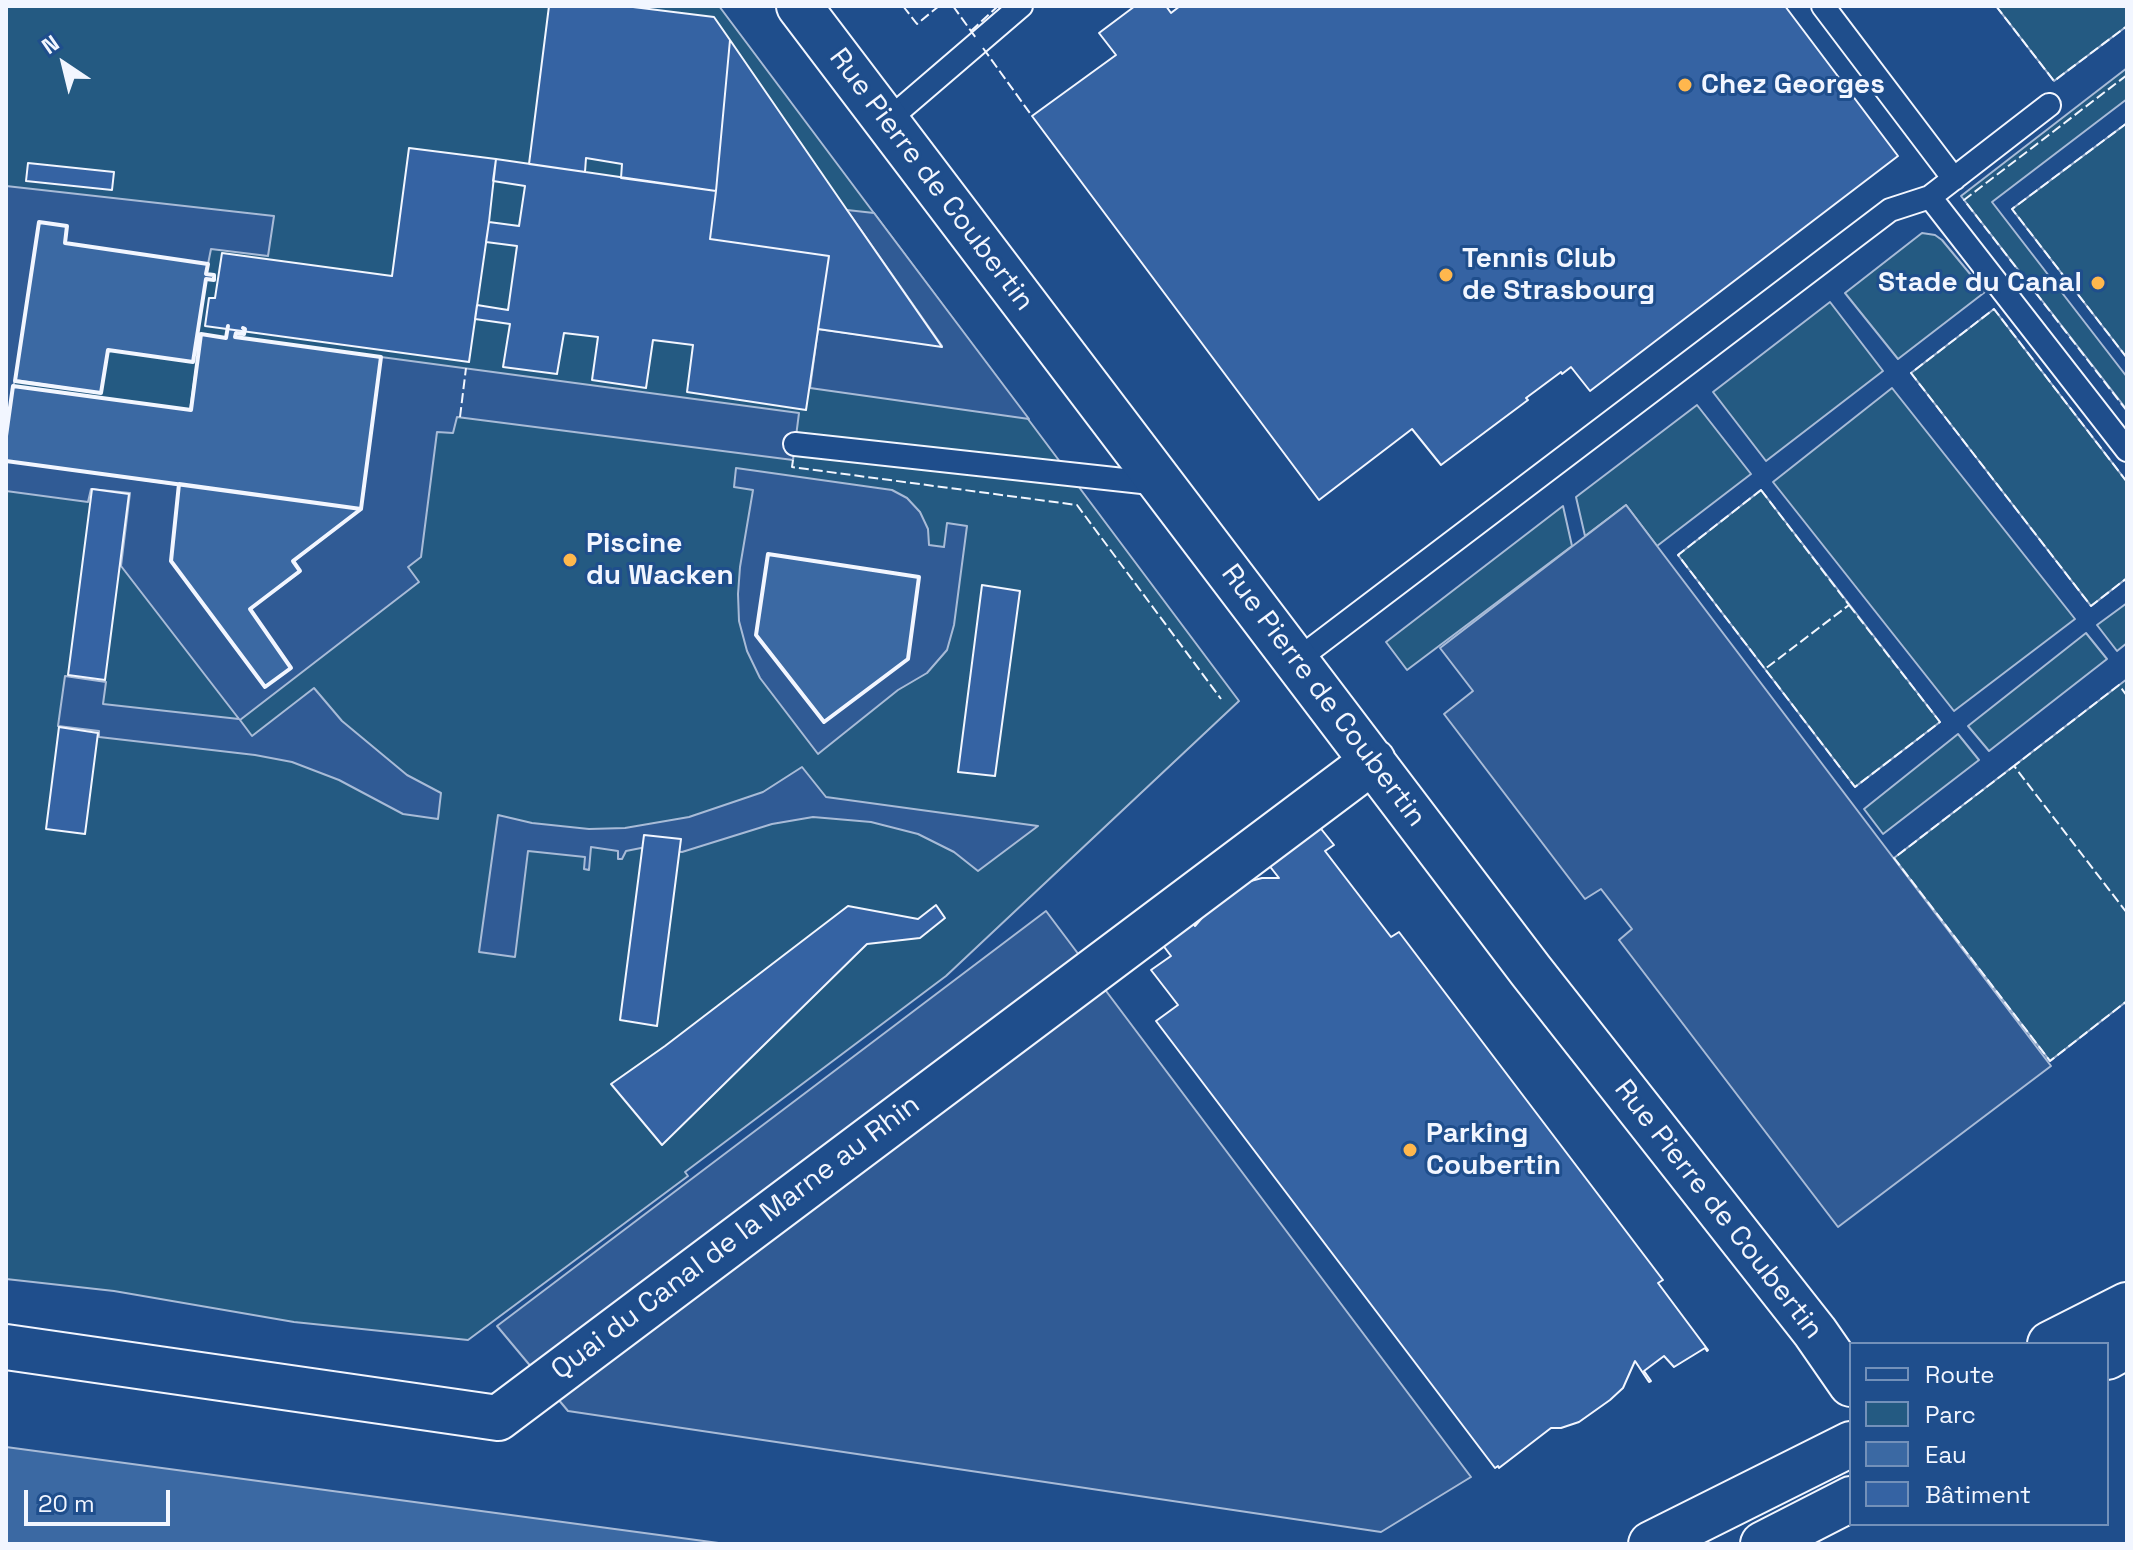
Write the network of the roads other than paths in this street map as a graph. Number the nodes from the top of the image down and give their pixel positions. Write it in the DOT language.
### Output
graph roads {
  1 [pos="799,6"];
  2 [pos="1021,6"];
  3 [pos="1823,6"];
  4 [pos="2049,105"];
  5 [pos="887,121"];
  6 [pos="1954,179"];
  7 [pos="1930,197"];
  8 [pos="795,444"];
  9 [pos="2127,450"];
  10 [pos="1163,484"];
  11 [pos="1297,660"];
  12 [pos="1373,761"];
  13 [pos="2127,1305"];
  14 [pos="2054,1342"];
  15 [pos="2127,1346"];
  16 [pos="6,1347"];
  17 [pos="2109,1356"];
  18 [pos="1849,1381"];
  19 [pos="1849,1445"];
  20 [pos="1849,1500"];
  21 [pos="1651,1544"];
  22 [pos="1763,1544"];
  1 -- 5 [label="street, Rue Pierre de Coubertin"];
  2 -- 5 [label="lane"];
  3 -- 6 [label="lane"];
  4 -- 6 [label="lane"];
  5 -- 10 [label="street, Rue Pierre de Coubertin"];
  6 -- 7 [label="lane"];
  7 -- 9 [label="lane"];
  7 -- 11 [label="lane"];
  8 -- 10 [label="lane"];
  10 -- 11 [label="street, Rue Pierre de Coubertin"];
  11 -- 12 [label="street, Rue Pierre de Coubertin"];
  12 -- 16 [label="street, Quai du Canal de la Marne au Rhin"];
  12 -- 18 [label="street, Rue Pierre de Coubertin"];
  13 -- 14 [label="street"];
  15 -- 17 [label="street"];
  19 -- 21 [label="street"];
  20 -- 22 [label="street"];
}
